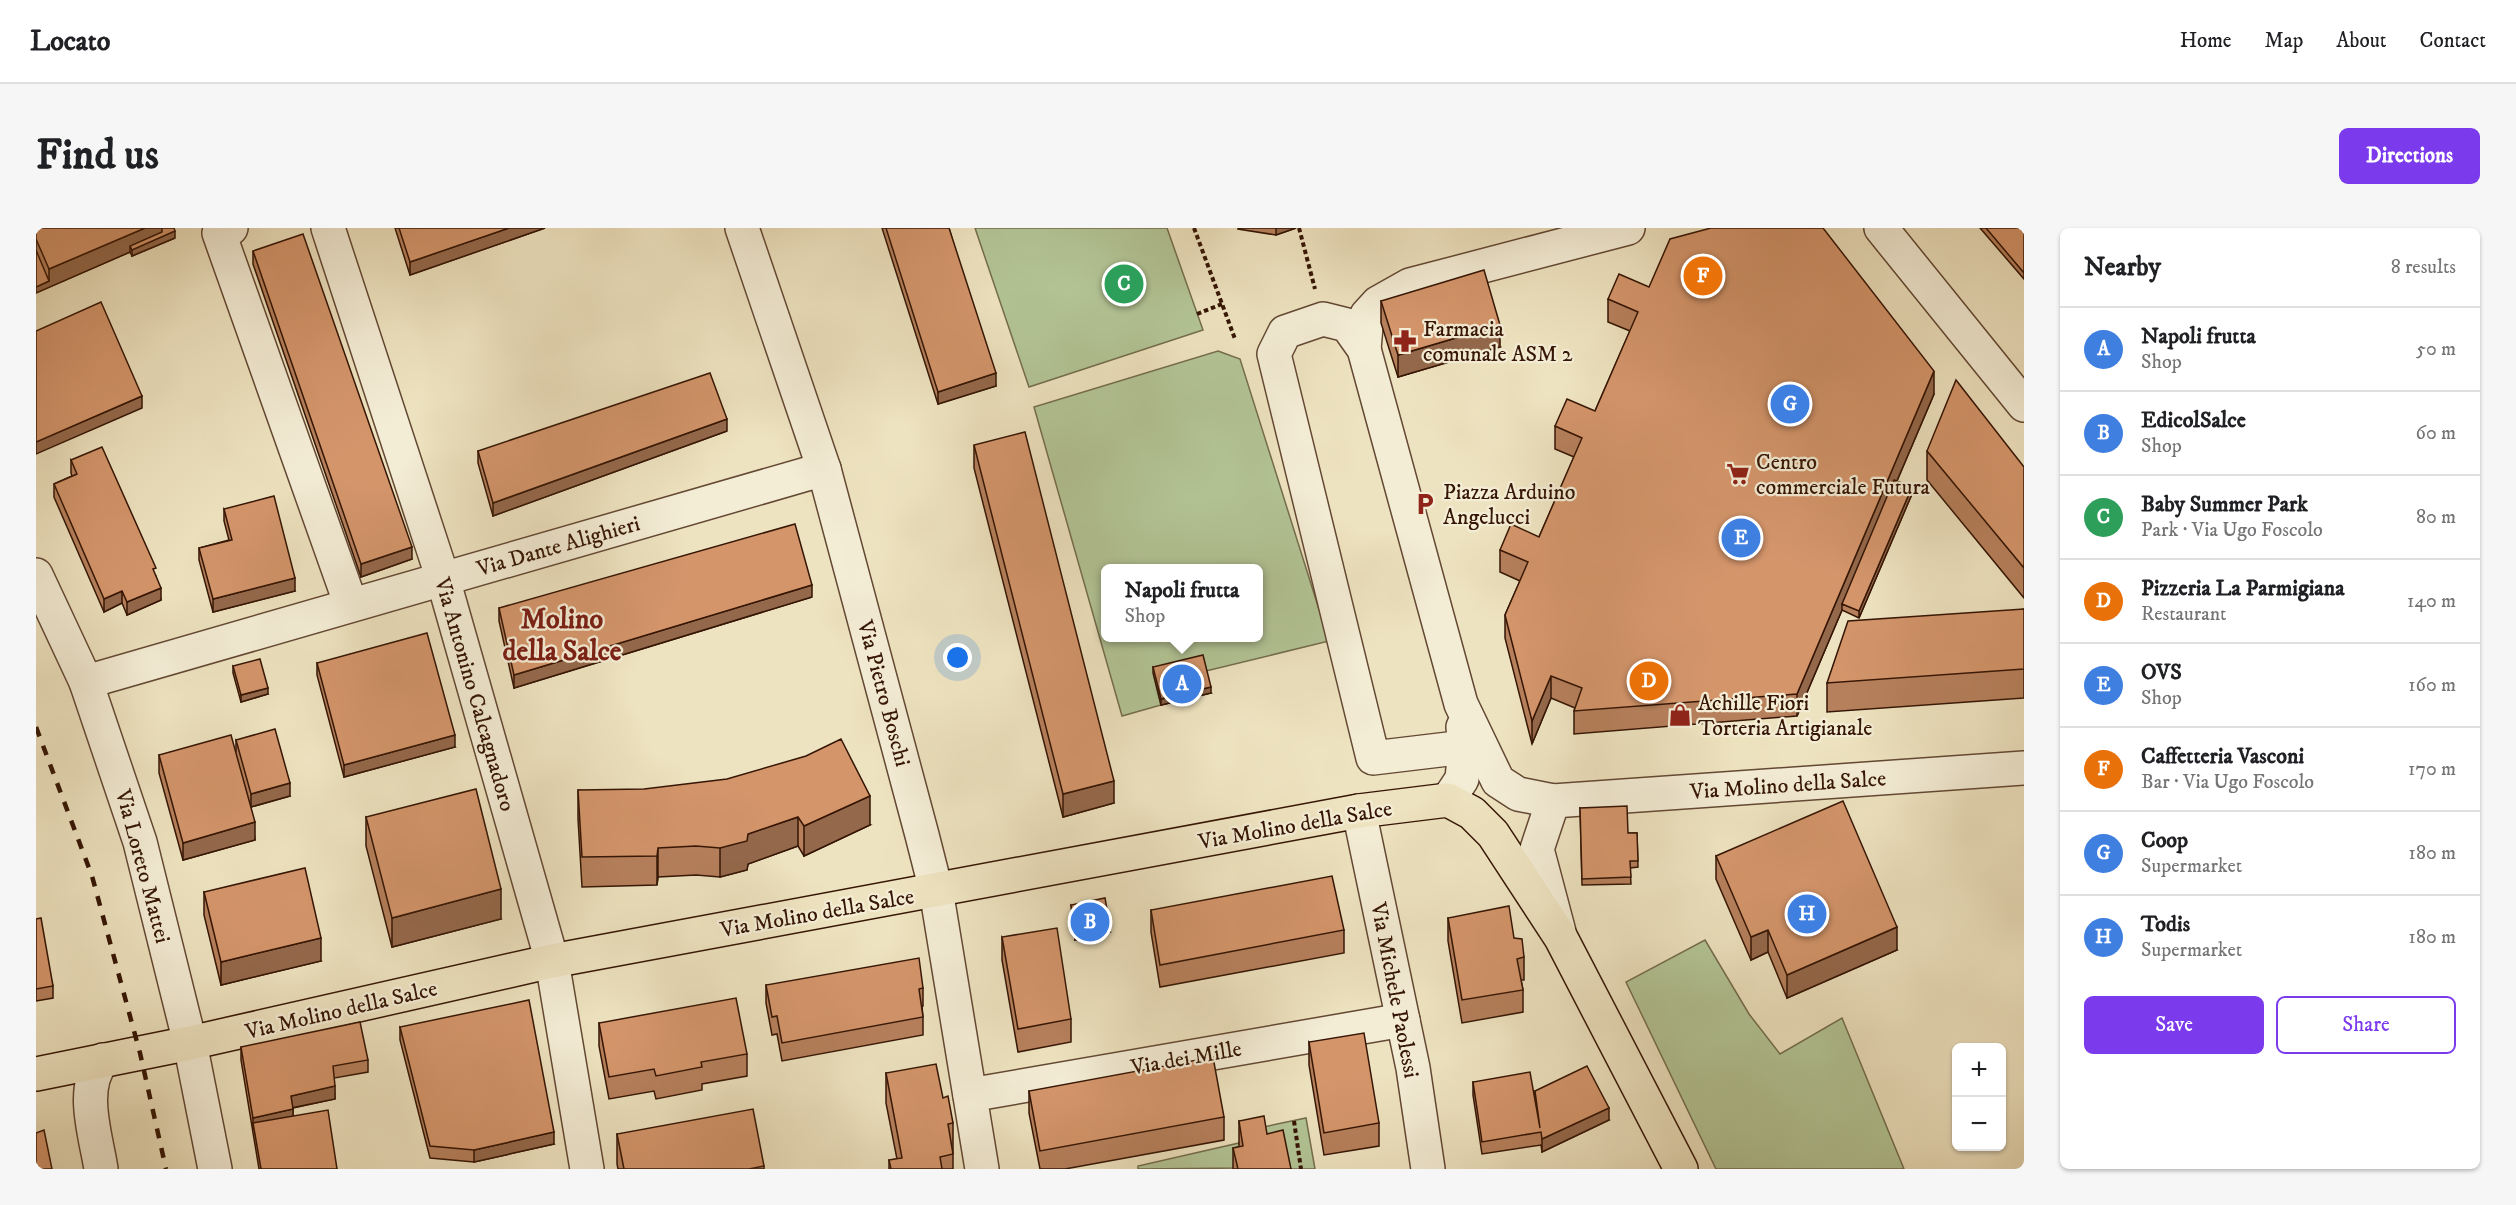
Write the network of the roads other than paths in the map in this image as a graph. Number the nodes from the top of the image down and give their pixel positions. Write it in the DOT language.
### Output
graph roads {
  1 [pos="328,228"];
  2 [pos="742,228"];
  3 [pos="1628,228"];
  4 [pos="1881,228"];
  5 [pos="225,231"];
  6 [pos="1364,349"];
  7 [pos="2024,405"];
  8 [pos="824,469"];
  9 [pos="36,575"];
  10 [pos="443,579"];
  11 [pos="351,605"];
  12 [pos="86,682"];
  13 [pos="1461,704"];
  14 [pos="1465,747"];
  15 [pos="2024,768"];
  16 [pos="1448,800"];
  17 [pos="1553,801"];
  18 [pos="1359,811"];
  19 [pos="936,890"];
  20 [pos="1561,938"];
  21 [pos="552,961"];
  22 [pos="1403,1020"];
  23 [pos="193,1056"];
  24 [pos="103,1060"];
  25 [pos="48,1072"];
  26 [pos="89,1093"];
  27 [pos="970,1095"];
  28 [pos="101,1169"];
  29 [pos="214,1169"];
  30 [pos="587,1169"];
  31 [pos="982,1169"];
  32 [pos="1428,1169"];
  33 [pos="1682,1169"];
  1 -- 10 [label="street, Via Antonino Calcagnadoro"];
  2 -- 8 [label="street, Via Pietro Boschi"];
  3 -- 6 [label="street"];
  4 -- 7 [label="street"];
  5 -- 11 [label="street"];
  6 -- 13 [label="street"];
  6 -- 14 [label="street"];
  8 -- 10 [label="street, Via Dante Alighieri"];
  8 -- 19 [label="street, Via Pietro Boschi"];
  9 -- 12 [label="street, Via Loreto Mattei"];
  10 -- 11 [label="street, Via Dante Alighieri"];
  10 -- 21 [label="street, Via Antonino Calcagnadoro"];
  11 -- 12 [label="street, Via Dante Alighieri"];
  12 -- 23 [label="street, Via Loreto Mattei"];
  13 -- 14 [label="street"];
  13 -- 17 [label="street, Via Molino della Salce"];
  14 -- 16 [label="street"];
  15 -- 17 [label="street, Via Molino della Salce"];
  16 -- 18 [label="main road, Via Molino della Salce"];
  16 -- 20 [label="main road"];
  17 -- 20 [label="street"];
  18 -- 19 [label="main road, Via Molino della Salce"];
  18 -- 22 [label="street, Via Michele Paolessi"];
  19 -- 21 [label="main road, Via Molino della Salce"];
  19 -- 27 [label="street, Via Pietro Boschi"];
  20 -- 33 [label="main road"];
  21 -- 23 [label="main road, Via Molino della Salce"];
  21 -- 30 [label="street, Via Antonino Calcagnadoro"];
  22 -- 27 [label="street, Via dei Mille"];
  22 -- 32 [label="street, Via Michele Paolessi"];
  23 -- 24 [label="main road, Via Molino della Salce"];
  23 -- 29 [label="street, Via Loreto Mattei"];
  24 -- 25 [label="main road, Via Molino della Salce"];
  24 -- 26 [label="street"];
  25 -- 26 [label="street"];
  26 -- 28 [label="street"];
  27 -- 31 [label="street, Via Pietro Boschi"];
}
